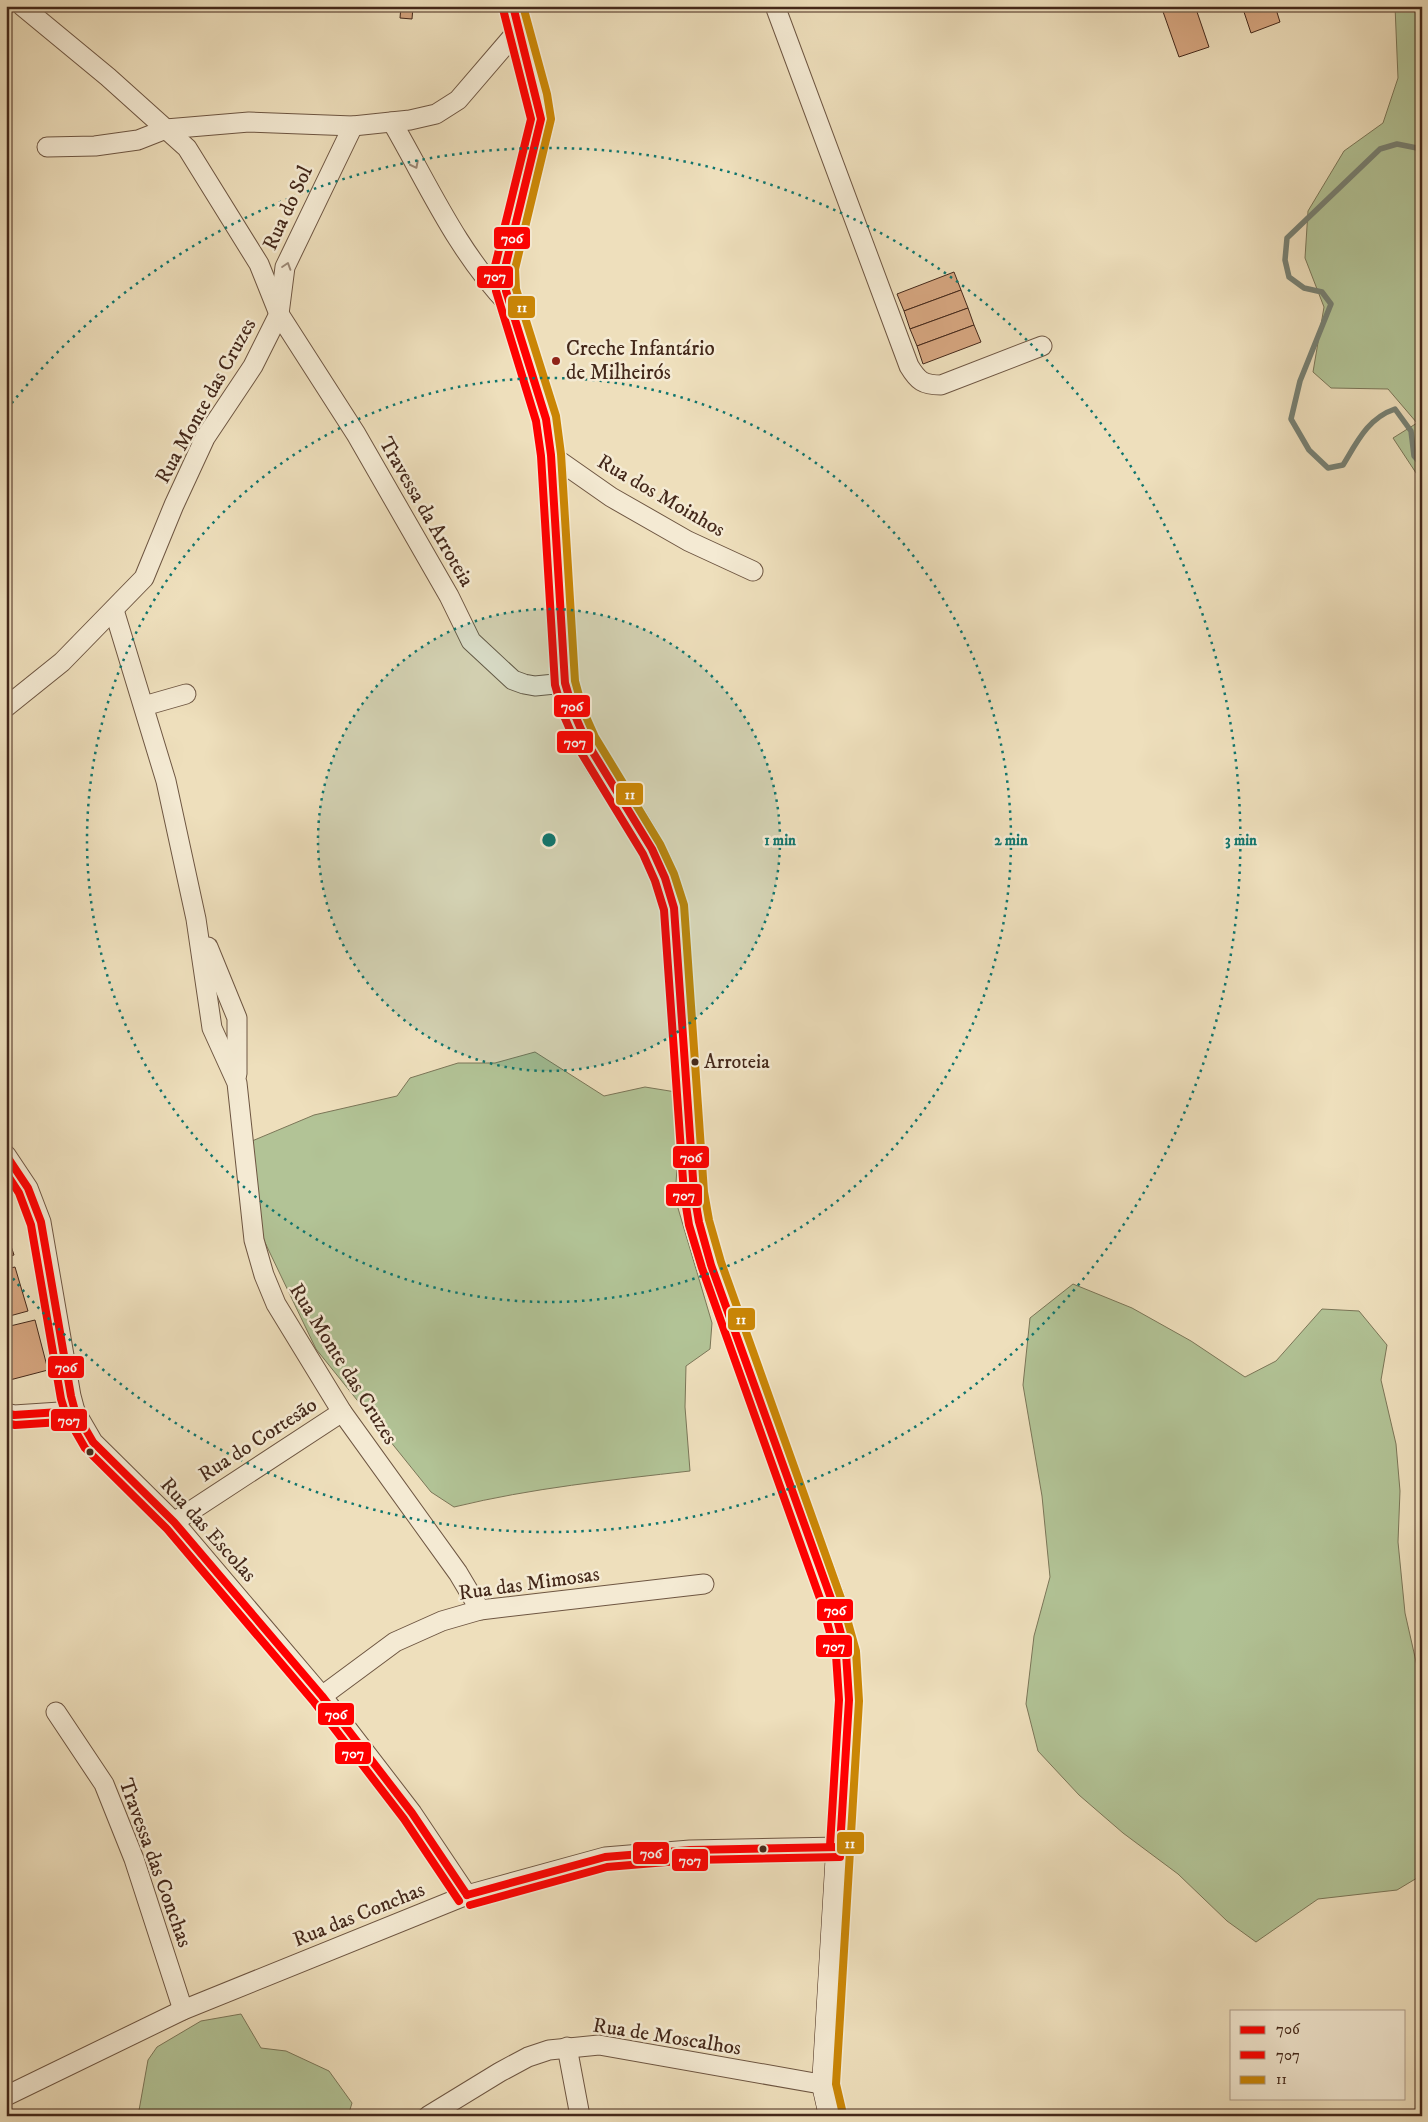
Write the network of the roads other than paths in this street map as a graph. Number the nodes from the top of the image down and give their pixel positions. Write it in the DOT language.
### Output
graph roads {
  1 [pos="22,6"];
  2 [pos="776,6"];
  3 [pos="516,18"];
  4 [pos="392,122"];
  5 [pos="352,126"];
  6 [pos="166,129"];
  7 [pos="47,147"];
  8 [pos="509,305"];
  9 [pos="279,314"];
  10 [pos="1042,346"];
  11 [pos="550,456"];
  12 [pos="753,571"];
  13 [pos="114,610"];
  14 [pos="565,682"];
  15 [pos="186,694"];
  16 [pos="144,706"];
  17 [pos="6,707"];
  18 [pos="196,919"];
  19 [pos="237,1083"];
  20 [pos="6,1155"];
  21 [pos="75,1410"];
  22 [pos="342,1412"];
  23 [pos="6,1414"];
  24 [pos="174,1522"];
  25 [pos="704,1584"];
  26 [pos="480,1610"];
  27 [pos="322,1696"];
  28 [pos="56,1712"];
  29 [pos="840,1847"];
  30 [pos="467,1895"];
  31 [pos="183,2010"];
  32 [pos="567,2047"];
  33 [pos="826,2085"];
  34 [pos="6,2096"];
  35 [pos="428,2116"];
  36 [pos="580,2116"];
  37 [pos="833,2116"];
  1 -- 6 [label="street, Rua Monte das Cruzes"];
  2 -- 10 [label="street"];
  3 -- 4 [label="street"];
  3 -- 8 [label="main road"];
  4 -- 5 [label="street"];
  4 -- 8 [label="street, one-way"];
  5 -- 6 [label="street"];
  9 -- 5 [label="street, Rua do Sol, one-way"];
  6 -- 7 [label="street"];
  6 -- 9 [label="street, Rua Monte das Cruzes"];
  8 -- 11 [label="main road"];
  9 -- 13 [label="street, Rua Monte das Cruzes"];
  9 -- 14 [label="street, Travessa da Arroteia"];
  11 -- 12 [label="street, Rua dos Moinhos"];
  11 -- 14 [label="main road"];
  13 -- 16 [label="street, Rua Monte das Cruzes"];
  13 -- 17 [label="street"];
  14 -- 29 [label="main road"];
  15 -- 16 [label="street"];
  16 -- 18 [label="street, Rua Monte das Cruzes"];
  18 -- 19 [label="street, Rua Monte das Cruzes"];
  18 -- 19 [label="street, Rua Monte das Cruzes"];
  19 -- 22 [label="street, Rua Monte das Cruzes"];
  20 -- 21 [label="street, Rua das Escolas"];
  21 -- 23 [label="street"];
  21 -- 24 [label="street, Rua das Escolas"];
  22 -- 24 [label="street, Rua do Cortesão"];
  22 -- 26 [label="street, Rua Monte das Cruzes"];
  24 -- 27 [label="street, Rua das Escolas"];
  25 -- 26 [label="street, Rua das Mimosas"];
  26 -- 27 [label="street, Rua das Mimosas"];
  27 -- 30 [label="street, Rua das Escolas"];
  28 -- 31 [label="street, Travessa das Conchas"];
  29 -- 30 [label="street, Rua das Conchas"];
  29 -- 33 [label="main road"];
  30 -- 31 [label="street, Rua das Conchas"];
  31 -- 34 [label="street, Rua das Conchas"];
  32 -- 33 [label="street, Rua de Moscalhos"];
  32 -- 35 [label="street, Rua de Moscalhos"];
  32 -- 36 [label="street"];
  33 -- 37 [label="main road"];
}
